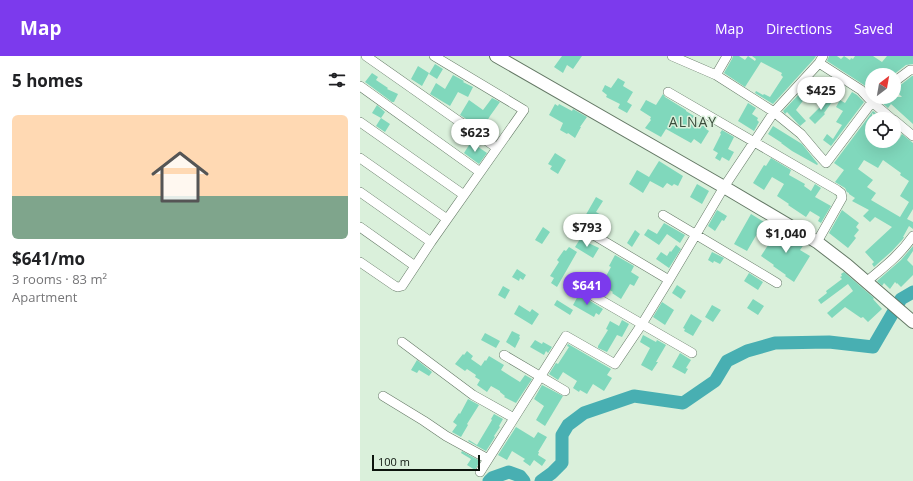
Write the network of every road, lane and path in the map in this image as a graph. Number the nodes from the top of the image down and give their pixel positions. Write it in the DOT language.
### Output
graph roads {
  1 [pos="366,56"];
  2 [pos="434,56"];
  3 [pos="496,56"];
  4 [pos="672,56"];
  5 [pos="727,56"];
  6 [pos="821,60"];
  7 [pos="913,70"];
  8 [pos="716,75"];
  9 [pos="901,77"];
  10 [pos="360,86"];
  11 [pos="668,92"];
  12 [pos="865,93"];
  13 [pos="870,104"];
  14 [pos="879,104"];
  15 [pos="774,112"];
  16 [pos="886,112"];
  17 [pos="360,122"];
  18 [pos="901,126"];
  19 [pos="913,136"];
  20 [pos="754,142"];
  21 [pos="497,148"];
  22 [pos="360,158"];
  23 [pos="480,172"];
  24 [pos="724,187"];
  25 [pos="360,192"];
  26 [pos="464,195"];
  27 [pos="663,216"];
  28 [pos="447,219"];
  29 [pos="360,227"];
  30 [pos="592,234"];
  31 [pos="696,235"];
  32 [pos="912,238"];
  33 [pos="431,242"];
  34 [pos="817,242"];
  35 [pos="360,262"];
  36 [pos="415,266"];
  37 [pos="669,280"];
  38 [pos="866,282"];
  39 [pos="777,283"];
  40 [pos="583,290"];
  41 [pos="909,318"];
  42 [pos="642,324"];
  43 [pos="402,342"];
  44 [pos="692,353"];
  45 [pos="504,354"];
  46 [pos="540,376"];
  47 [pos="565,391"];
  48 [pos="383,396"];
  49 [pos="514,418"];
  50 [pos="488,459"];
  51 [pos="480,472"];
  1 -- 21 [label="street"];
  2 -- 21 [label="street"];
  3 -- 24 [label="main road"];
  4 -- 8 [label="street"];
  5 -- 8 [label="street"];
  6 -- 12 [label="street"];
  6 -- 15 [label="street"];
  7 -- 9 [label="street"];
  8 -- 15 [label="street"];
  10 -- 23 [label="street"];
  11 -- 20 [label="street"];
  13 -- 15 [label="street"];
  14 -- 16 [label="street"];
  15 -- 20 [label="street"];
  17 -- 26 [label="street"];
  18 -- 19 [label="street"];
  20 -- 24 [label="street"];
  20 -- 34 [label="street"];
  21 -- 23 [label="street"];
  22 -- 28 [label="street"];
  23 -- 26 [label="street"];
  24 -- 31 [label="street"];
  24 -- 34 [label="main road"];
  25 -- 33 [label="street"];
  26 -- 28 [label="street"];
  27 -- 31 [label="street"];
  28 -- 33 [label="street"];
  29 -- 36 [label="street"];
  30 -- 37 [label="street"];
  31 -- 37 [label="street"];
  31 -- 39 [label="street"];
  32 -- 38 [label="street"];
  33 -- 36 [label="street"];
  34 -- 38 [label="main road"];
  35 -- 36 [label="street"];
  37 -- 42 [label="street"];
  38 -- 41 [label="main road"];
  40 -- 42 [label="street"];
  42 -- 44 [label="street"];
  42 -- 46 [label="street"];
  43 -- 49 [label="street"];
  45 -- 46 [label="street"];
  46 -- 47 [label="street"];
  46 -- 49 [label="street"];
  48 -- 50 [label="street"];
  49 -- 50 [label="street"];
  50 -- 51 [label="street"];
}
